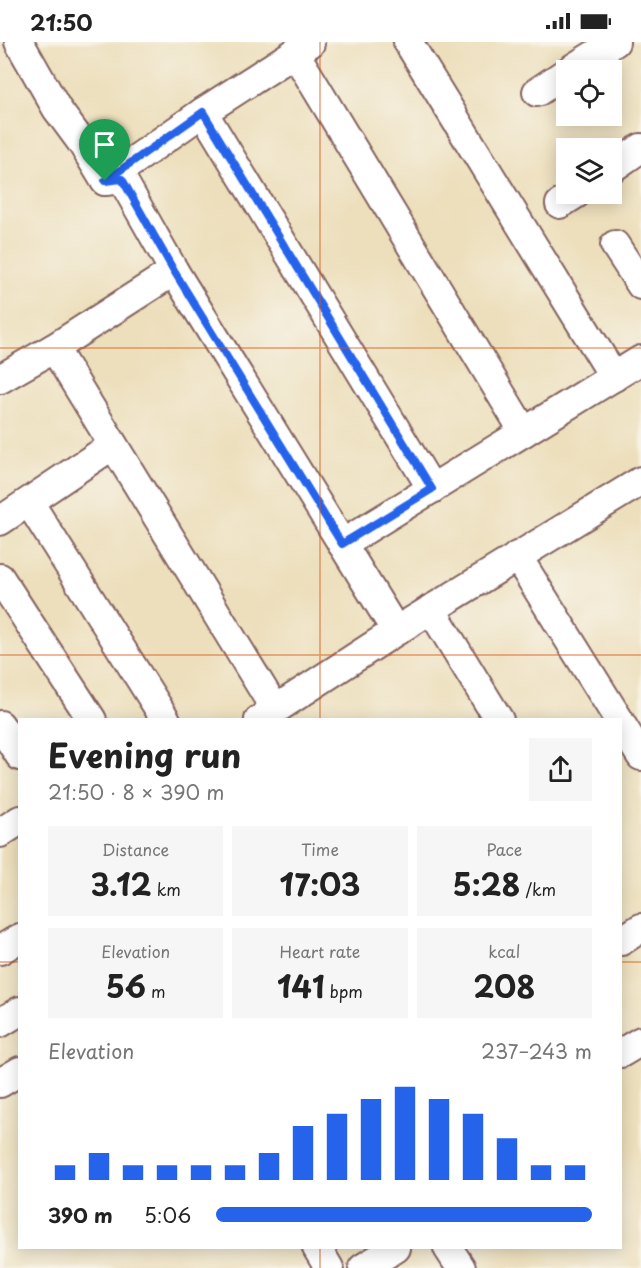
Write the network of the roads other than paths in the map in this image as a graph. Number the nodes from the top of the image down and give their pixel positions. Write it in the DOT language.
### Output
graph roads {
  1 [pos="19,42"];
  2 [pos="408,42"];
  3 [pos="615,42"];
  4 [pos="304,47"];
  5 [pos="586,60"];
  6 [pos="556,80"];
  7 [pos="537,92"];
  8 [pos="203,112"];
  9 [pos="641,148"];
  10 [pos="622,161"];
  11 [pos="105,181"];
  12 [pos="615,245"];
  13 [pos="174,271"];
  14 [pos="641,285"];
  15 [pos="54,348"];
  16 [pos="641,360"];
  17 [pos="614,377"];
  18 [pos="0,379"];
  19 [pos="524,432"];
  20 [pos="113,445"];
  21 [pos="641,481"];
  22 [pos="432,489"];
  23 [pos="29,502"];
  24 [pos="0,521"];
  25 [pos="342,544"];
  26 [pos="517,556"];
  27 [pos="0,578"];
  28 [pos="431,609"];
  29 [pos="396,631"];
  30 [pos="267,715"];
  31 [pos="91,718"];
  32 [pos="165,718"];
  33 [pos="498,718"];
  34 [pos="618,718"];
  35 [pos="622,725"];
  36 [pos="1,728"];
  37 [pos="18,753"];
  38 [pos="641,756"];
  39 [pos="18,821"];
  40 [pos="0,832"];
  41 [pos="18,939"];
  42 [pos="0,950"];
  43 [pos="18,1012"];
  44 [pos="0,1023"];
  45 [pos="641,1041"];
  46 [pos="622,1052"];
  47 [pos="318,1249"];
  48 [pos="394,1249"];
  49 [pos="449,1249"];
  50 [pos="329,1268"];
  51 [pos="363,1268"];
  52 [pos="461,1268"];
  1 -- 11 [label="street"];
  2 -- 17 [label="street"];
  3 -- 5 [label="street"];
  4 -- 8 [label="street"];
  4 -- 19 [label="street"];
  6 -- 7 [label="street"];
  8 -- 11 [label="street"];
  8 -- 22 [label="street"];
  9 -- 10 [label="street"];
  11 -- 13 [label="street"];
  12 -- 14 [label="street"];
  13 -- 15 [label="street"];
  13 -- 25 [label="street"];
  15 -- 18 [label="street"];
  15 -- 20 [label="street"];
  16 -- 17 [label="street"];
  17 -- 19 [label="street"];
  19 -- 22 [label="street"];
  20 -- 23 [label="street"];
  20 -- 30 [label="street"];
  21 -- 26 [label="street"];
  22 -- 25 [label="street"];
  23 -- 24 [label="street"];
  23 -- 32 [label="street"];
  25 -- 29 [label="street"];
  26 -- 28 [label="street"];
  26 -- 34 [label="street"];
  27 -- 31 [label="street"];
  28 -- 29 [label="street"];
  28 -- 33 [label="street"];
  29 -- 30 [label="street"];
  35 -- 38 [label="street"];
  36 -- 37 [label="street"];
  39 -- 40 [label="street"];
  41 -- 42 [label="street"];
  43 -- 44 [label="street"];
  45 -- 46 [label="street"];
  47 -- 50 [label="street"];
  48 -- 51 [label="street"];
  49 -- 52 [label="street"];
}
